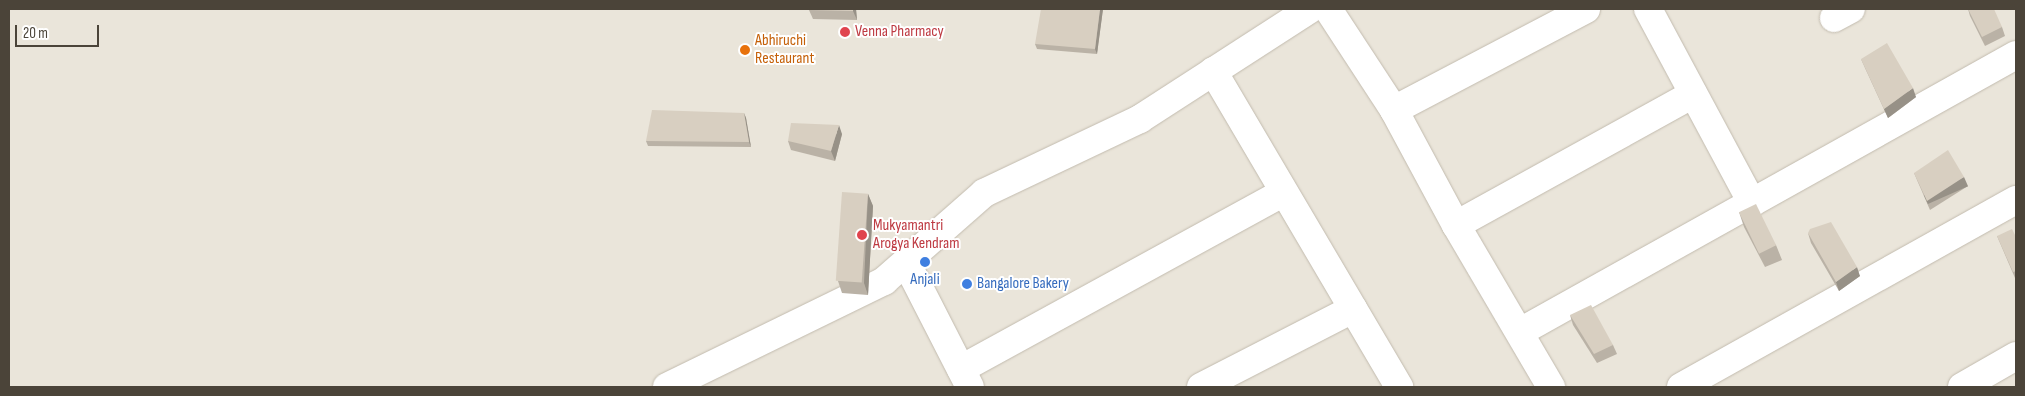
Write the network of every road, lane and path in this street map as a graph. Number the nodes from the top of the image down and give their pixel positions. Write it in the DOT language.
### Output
graph roads {
  1 [pos="1310,9"];
  2 [pos="1328,9"];
  3 [pos="1586,9"];
  4 [pos="1648,9"];
  5 [pos="2016,55"];
  6 [pos="1213,71"];
  7 [pos="1693,94"];
  8 [pos="1394,110"];
  9 [pos="1284,192"];
  10 [pos="2016,200"];
  11 [pos="1752,203"];
  12 [pos="1456,224"];
  13 [pos="906,262"];
  14 [pos="1353,309"];
  15 [pos="1520,332"];
  16 [pos="2016,356"];
  17 [pos="965,378"];
  18 [pos="1238,379"];
  19 [pos="1695,384"];
  20 [pos="667,387"];
  21 [pos="1201,387"];
  22 [pos="1399,387"];
  23 [pos="1551,387"];
  24 [pos="1962,387"];
  1 -- 6 [label="street"];
  2 -- 8 [label="street"];
  3 -- 8 [label="street"];
  4 -- 7 [label="street"];
  5 -- 11 [label="street"];
  6 -- 9 [label="street"];
  6 -- 13 [label="street"];
  7 -- 11 [label="street"];
  7 -- 12 [label="street"];
  8 -- 12 [label="street"];
  9 -- 14 [label="street"];
  9 -- 17 [label="street"];
  10 -- 19 [label="street"];
  11 -- 15 [label="street"];
  12 -- 15 [label="street"];
  13 -- 17 [label="street"];
  13 -- 20 [label="street"];
  14 -- 18 [label="street"];
  14 -- 22 [label="street"];
  15 -- 23 [label="street"];
  16 -- 24 [label="street"];
  18 -- 21 [label="street"];
}
